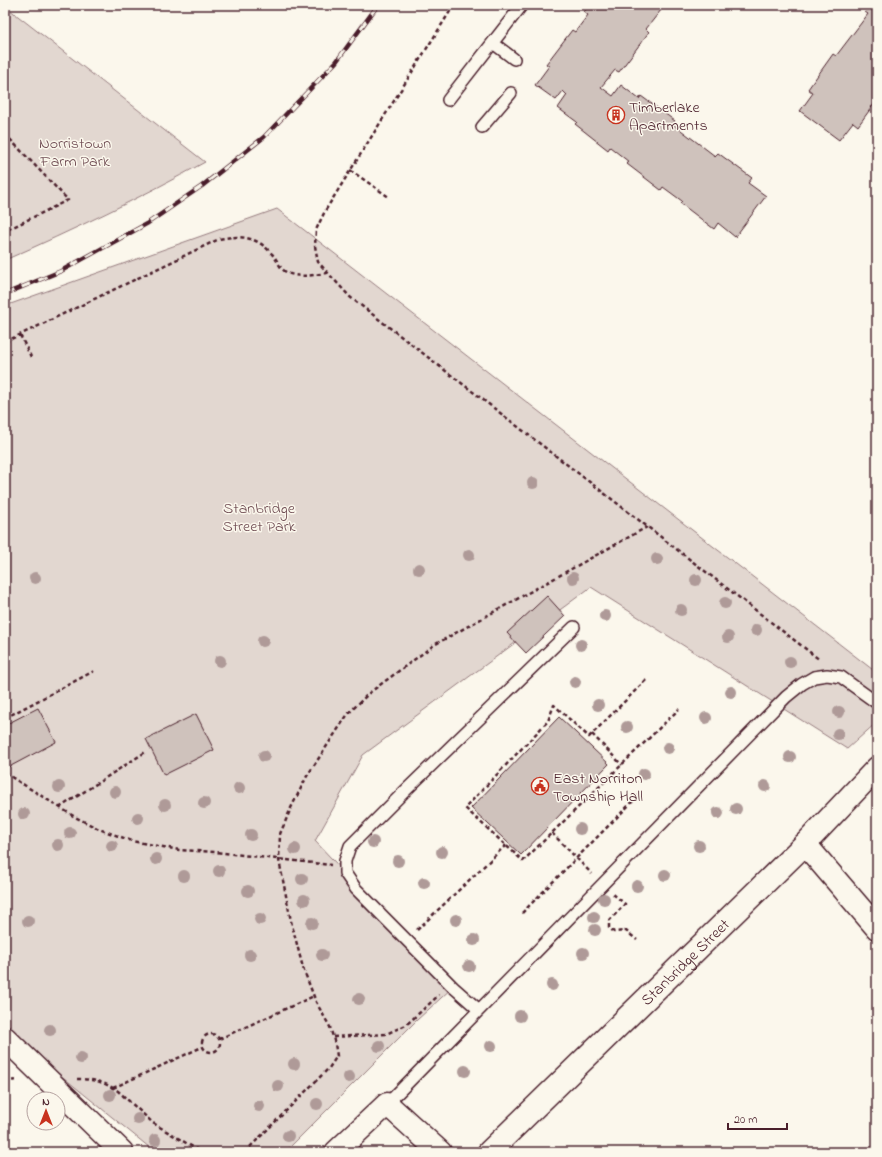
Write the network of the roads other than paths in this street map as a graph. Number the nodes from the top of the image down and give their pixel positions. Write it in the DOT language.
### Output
graph roads {
  1 [pos="522,5"];
  2 [pos="493,43"];
  3 [pos="514,60"];
  4 [pos="510,93"];
  5 [pos="448,100"];
  6 [pos="482,127"];
  7 [pos="574,627"];
  8 [pos="877,703"];
  9 [pos="877,768"];
  10 [pos="805,844"];
  11 [pos="877,928"];
  12 [pos="479,1010"];
  13 [pos="5,1038"];
  14 [pos="387,1104"];
  15 [pos="122,1152"];
  16 [pos="336,1152"];
  17 [pos="440,1152"];
  18 [pos="489,1152"];
  1 -- 2 [label="lane"];
  2 -- 3 [label="lane"];
  2 -- 5 [label="lane"];
  4 -- 6 [label="lane"];
  7 -- 12 [label="lane"];
  8 -- 12 [label="lane"];
  9 -- 10 [label="street, Stanbridge Street"];
  10 -- 11 [label="street"];
  10 -- 18 [label="street, Stanbridge Street"];
  12 -- 14 [label="lane"];
  13 -- 15 [label="street"];
  14 -- 16 [label="street"];
  14 -- 17 [label="street"];
}
